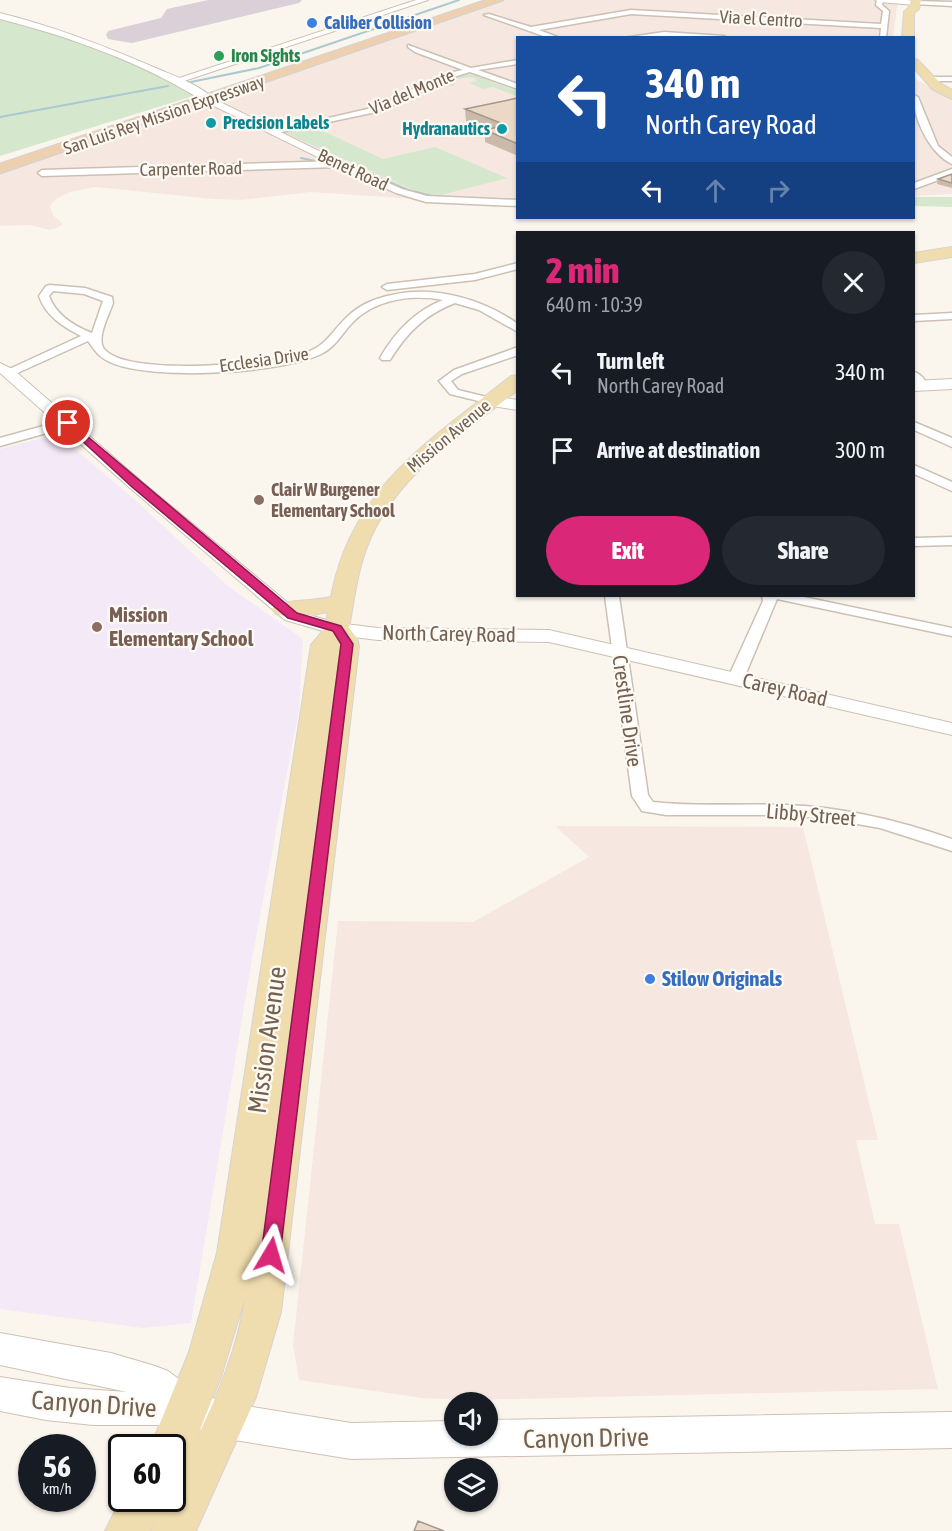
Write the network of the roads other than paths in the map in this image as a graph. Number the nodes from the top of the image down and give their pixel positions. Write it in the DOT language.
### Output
graph roads {
  1 [pos="424,0"];
  2 [pos="478,0"];
  3 [pos="498,0"];
  4 [pos="879,0"];
  5 [pos="909,3"];
  6 [pos="952,4"];
  7 [pos="487,15"];
  8 [pos="0,16"];
  9 [pos="884,26"];
  10 [pos="533,30"];
  11 [pos="551,36"];
  12 [pos="645,36"];
  13 [pos="694,36"];
  14 [pos="883,36"];
  15 [pos="908,36"];
  16 [pos="411,46"];
  17 [pos="516,62"];
  18 [pos="915,63"];
  19 [pos="469,70"];
  20 [pos="931,79"];
  21 [pos="952,79"];
  22 [pos="175,81"];
  23 [pos="516,86"];
  24 [pos="952,88"];
  25 [pos="952,95"];
  26 [pos="205,98"];
  27 [pos="916,112"];
  28 [pos="272,132"];
  29 [pos="0,161"];
  30 [pos="952,161"];
  31 [pos="340,164"];
  32 [pos="0,169"];
  33 [pos="952,172"];
  34 [pos="42,173"];
  35 [pos="915,186"];
  36 [pos="516,203"];
  37 [pos="952,245"];
  38 [pos="915,251"];
  39 [pos="952,252"];
  40 [pos="915,258"];
  41 [pos="516,266"];
  42 [pos="387,287"];
  43 [pos="454,300"];
  44 [pos="952,315"];
  45 [pos="915,318"];
  46 [pos="516,327"];
  47 [pos="92,338"];
  48 [pos="516,351"];
  49 [pos="386,358"];
  50 [pos="5,370"];
  51 [pos="516,382"];
  52 [pos="916,382"];
  53 [pos="952,384"];
  54 [pos="491,401"];
  55 [pos="516,405"];
  56 [pos="68,423"];
  57 [pos="915,426"];
  58 [pos="0,442"];
  59 [pos="952,443"];
  60 [pos="915,469"];
  61 [pos="952,487"];
  62 [pos="952,541"];
  63 [pos="915,542"];
  64 [pos="612,597"];
  65 [pos="769,597"];
  66 [pos="786,597"];
  67 [pos="284,609"];
  68 [pos="339,615"];
  69 [pos="952,632"];
  70 [pos="618,652"];
  71 [pos="736,678"];
  72 [pos="952,729"];
  73 [pos="666,809"];
  74 [pos="952,845"];
  75 [pos="0,1349"];
  76 [pos="0,1394"];
  77 [pos="188,1408"];
  78 [pos="228,1421"];
  79 [pos="952,1430"];
  80 [pos="177,1434"];
  81 [pos="137,1512"];
  82 [pos="127,1531"];
  83 [pos="173,1531"];
  1 -- 22 [label="street"];
  2 -- 26 [label="highway, San Luis Rey Mission Expressway"];
  3 -- 26 [label="highway, San Luis Rey Mission Expressway"];
  4 -- 5 [label="street"];
  4 -- 9 [label="street"];
  5 -- 6 [label="street"];
  5 -- 15 [label="main road"];
  7 -- 10 [label="street"];
  8 -- 22 [label="main road, Benet Road"];
  9 -- 10 [label="street, Via el Centro"];
  9 -- 14 [label="street"];
  10 -- 11 [label="street"];
  12 -- 13 [label="street"];
  16 -- 19 [label="street"];
  17 -- 19 [label="street, Via del Monte"];
  18 -- 20 [label="main road"];
  19 -- 23 [label="street"];
  19 -- 28 [label="street, Via del Monte"];
  20 -- 21 [label="street"];
  20 -- 24 [label="main road"];
  20 -- 25 [label="main road"];
  22 -- 26 [label="main road, Benet Road"];
  26 -- 28 [label="street, Benet Road"];
  26 -- 29 [label="highway, San Luis Rey Mission Expressway"];
  26 -- 32 [label="highway, San Luis Rey Mission Expressway"];
  27 -- 30 [label="street"];
  28 -- 31 [label="street, Benet Road"];
  31 -- 34 [label="street, Carpenter Road"];
  31 -- 36 [label="street, Benet Road"];
  33 -- 35 [label="street"];
  37 -- 38 [label="main road"];
  39 -- 40 [label="main road"];
  41 -- 42 [label="street"];
  43 -- 46 [label="street, Ecclesia Drive"];
  43 -- 47 [label="street, Ecclesia Drive"];
  43 -- 49 [label="street"];
  44 -- 45 [label="street"];
  47 -- 47 [label="street, Ecclesia Drive"];
  47 -- 50 [label="street"];
  48 -- 54 [label="street"];
  50 -- 56 [label="street"];
  51 -- 54 [label="main road, Mission Avenue"];
  52 -- 53 [label="main road"];
  54 -- 55 [label="main road"];
  54 -- 68 [label="main road, Mission Avenue"];
  56 -- 58 [label="street"];
  56 -- 67 [label="street"];
  57 -- 59 [label="street"];
  60 -- 61 [label="street"];
  62 -- 63 [label="street"];
  64 -- 70 [label="street, Crestline Drive"];
  65 -- 71 [label="street"];
  66 -- 69 [label="street"];
  67 -- 68 [label="main road"];
  68 -- 70 [label="street, North Carey Road"];
  68 -- 77 [label="main road, Mission Avenue"];
  68 -- 78 [label="main road, Mission Avenue"];
  70 -- 71 [label="street, Carey Road"];
  70 -- 73 [label="street, Crestline Drive"];
  71 -- 72 [label="street, Carey Road"];
  73 -- 74 [label="street, Libby Street"];
  75 -- 77 [label="main road, Canyon Drive"];
  76 -- 77 [label="main road, Canyon Drive"];
  77 -- 78 [label="main road, Canyon Drive"];
  77 -- 80 [label="main road, Mission Avenue"];
  78 -- 79 [label="main road, Canyon Drive"];
  78 -- 83 [label="main road, Mission Avenue"];
  81 -- 82 [label="main road"];
}
